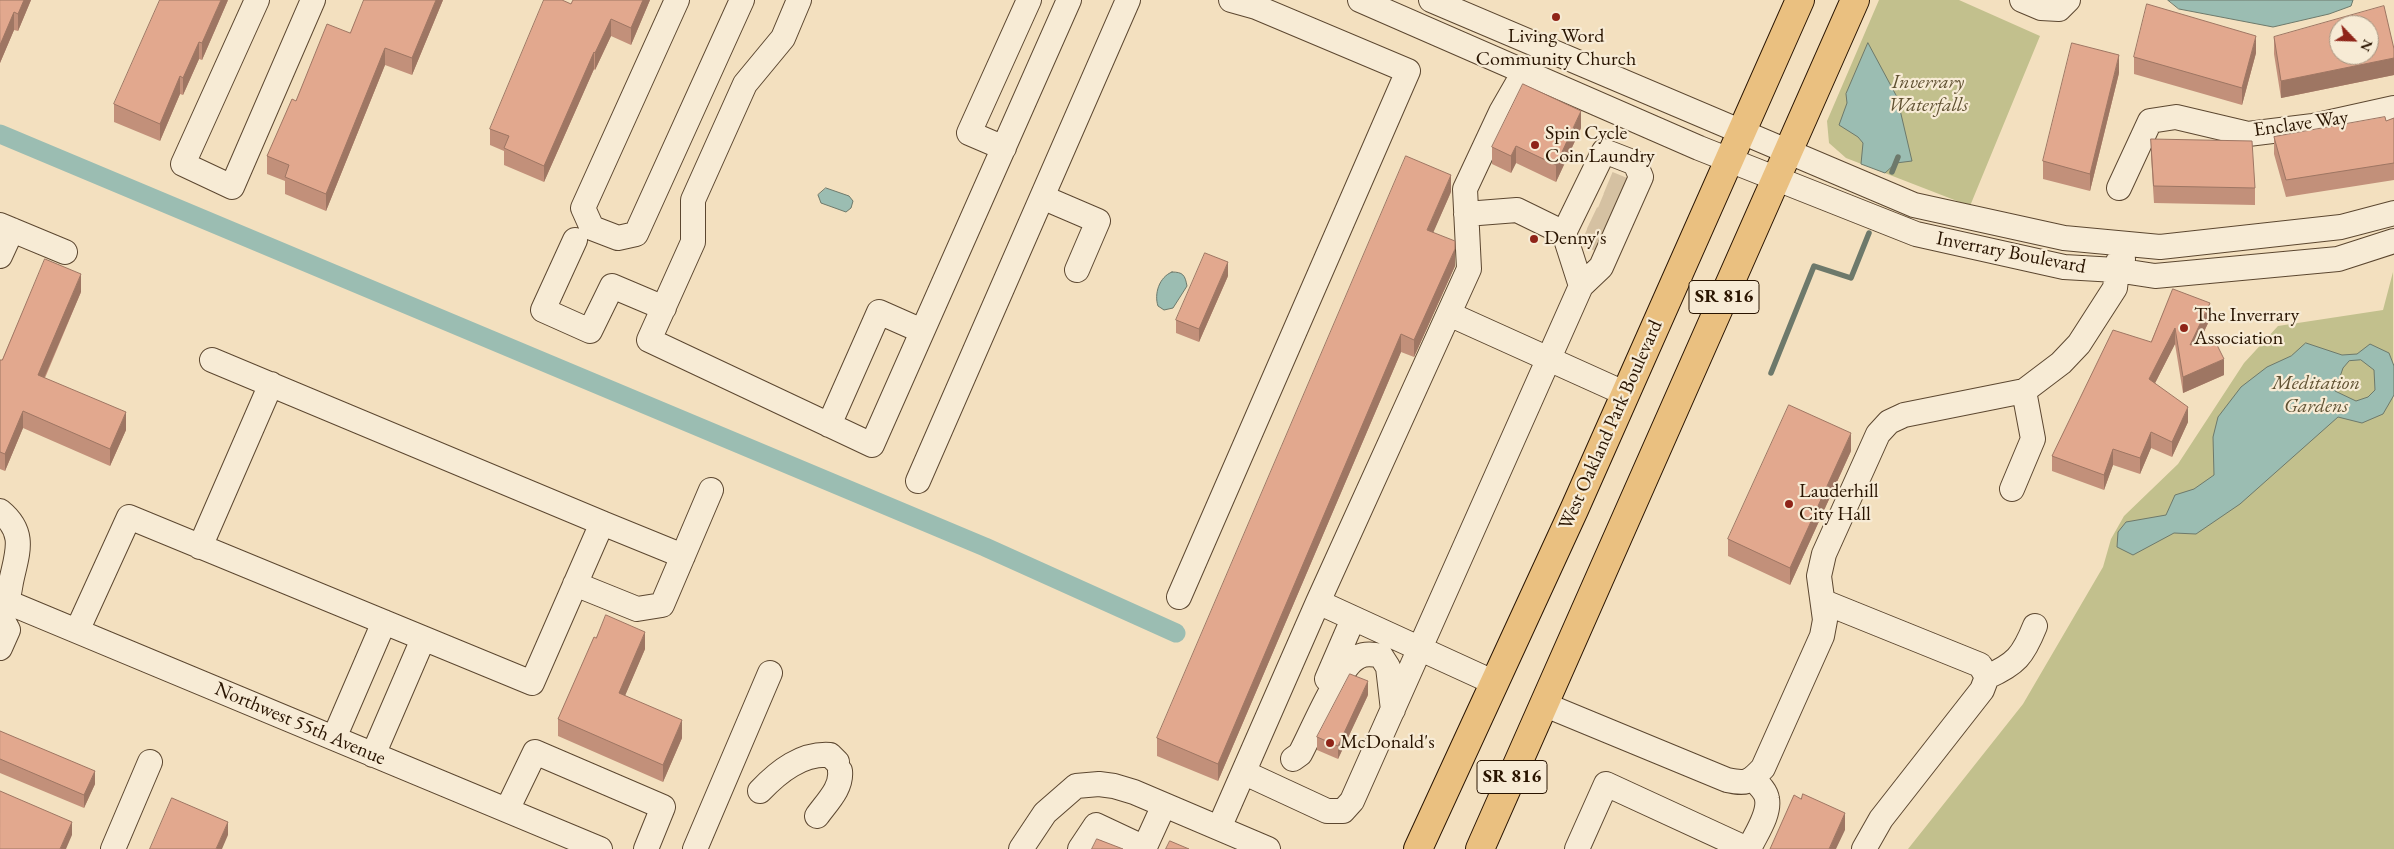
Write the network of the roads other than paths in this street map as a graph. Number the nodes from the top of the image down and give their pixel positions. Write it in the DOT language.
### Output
graph roads {
  1 [pos="256,0"];
  2 [pos="313,0"];
  3 [pos="677,0"];
  4 [pos="742,0"];
  5 [pos="799,0"];
  6 [pos="1029,0"];
  7 [pos="1069,0"];
  8 [pos="1128,0"];
  9 [pos="1232,0"];
  10 [pos="1360,0"];
  11 [pos="1431,0"];
  12 [pos="1800,0"];
  13 [pos="1855,0"];
  14 [pos="2068,0"];
  15 [pos="2036,3"];
  16 [pos="1524,72"];
  17 [pos="2394,108"];
  18 [pos="1741,131"];
  19 [pos="1004,148"];
  20 [pos="1788,152"];
  21 [pos="1729,160"];
  22 [pos="1776,179"];
  23 [pos="2118,188"];
  24 [pos="1042,197"];
  25 [pos="1601,212"];
  26 [pos="2394,213"];
  27 [pos="1466,214"];
  28 [pos="6,228"];
  29 [pos="575,240"];
  30 [pos="2394,241"];
  31 [pos="2160,247"];
  32 [pos="65,252"];
  33 [pos="0,256"];
  34 [pos="1077,270"];
  35 [pos="2116,270"];
  36 [pos="1581,286"];
  37 [pos="664,308"];
  38 [pos="1449,314"];
  39 [pos="922,331"];
  40 [pos="212,360"];
  41 [pos="1550,360"];
  42 [pos="271,384"];
  43 [pos="2024,391"];
  44 [pos="1624,393"];
  45 [pos="829,425"];
  46 [pos="918,481"];
  47 [pos="2012,489"];
  48 [pos="711,490"];
  49 [pos="0,511"];
  50 [pos="602,524"];
  51 [pos="200,547"];
  52 [pos="683,556"];
  53 [pos="575,584"];
  54 [pos="1178,597"];
  55 [pos="1318,602"];
  56 [pos="1824,602"];
  57 [pos="2,609"];
  58 [pos="1353,619"];
  59 [pos="384,622"];
  60 [pos="2035,626"];
  61 [pos="77,631"];
  62 [pos="424,639"];
  63 [pos="0,648"];
  64 [pos="1420,649"];
  65 [pos="770,673"];
  66 [pos="1987,677"];
  67 [pos="1495,683"];
  68 [pos="1392,700"];
  69 [pos="1543,704"];
  70 [pos="334,738"];
  71 [pos="373,755"];
  72 [pos="1293,759"];
  73 [pos="150,762"];
  74 [pos="1245,773"];
  75 [pos="1753,779"];
  76 [pos="1280,789"];
  77 [pos="760,791"];
  78 [pos="1164,805"];
  79 [pos="507,810"];
  80 [pos="817,816"];
  81 [pos="1219,828"];
  82 [pos="1253,846"];
  83 [pos="1144,848"];
  84 [pos="113,849"];
  85 [pos="600,849"];
  86 [pos="646,849"];
  87 [pos="695,849"];
  88 [pos="1022,849"];
  89 [pos="1080,849"];
  90 [pos="1418,849"];
  91 [pos="1480,849"];
  92 [pos="1577,849"];
  93 [pos="1748,849"];
  94 [pos="1864,849"];
  1 -- 2 [label="street"];
  3 -- 4 [label="street"];
  5 -- 37 [label="street"];
  6 -- 19 [label="street"];
  7 -- 19 [label="street"];
  8 -- 24 [label="street"];
  9 -- 54 [label="street"];
  10 -- 16 [label="street, Inverrary Boulevard"];
  11 -- 18 [label="street, Inverrary Boulevard"];
  12 -- 18 [label="main road, West Oakland Park Boulevard / SR 816"];
  13 -- 20 [label="main road, SR 816"];
  14 -- 15 [label="street"];
  16 -- 21 [label="street, Inverrary Boulevard"];
  16 -- 27 [label="street"];
  17 -- 23 [label="street, Enclave Way"];
  18 -- 20 [label="street, Inverrary Boulevard"];
  18 -- 21 [label="main road, West Oakland Park Boulevard / SR 816"];
  19 -- 39 [label="street"];
  20 -- 22 [label="main road, SR 816"];
  20 -- 31 [label="street, Inverrary Boulevard"];
  21 -- 22 [label="street, Inverrary Boulevard"];
  21 -- 44 [label="main road, West Oakland Park Boulevard / SR 816"];
  22 -- 35 [label="street, Inverrary Boulevard"];
  22 -- 69 [label="main road, SR 816"];
  24 -- 34 [label="street"];
  24 -- 46 [label="street"];
  25 -- 27 [label="street"];
  25 -- 36 [label="street"];
  25 -- 36 [label="street"];
  26 -- 31 [label="street, Inverrary Boulevard"];
  27 -- 38 [label="street"];
  28 -- 32 [label="street"];
  28 -- 33 [label="street"];
  29 -- 37 [label="street"];
  30 -- 35 [label="street, Inverrary Boulevard"];
  31 -- 35 [label="street"];
  35 -- 43 [label="street"];
  36 -- 41 [label="street"];
  37 -- 45 [label="street"];
  38 -- 41 [label="street"];
  38 -- 55 [label="street"];
  39 -- 45 [label="street"];
  39 -- 45 [label="street"];
  40 -- 42 [label="street"];
  41 -- 44 [label="street"];
  41 -- 64 [label="street"];
  42 -- 50 [label="street"];
  42 -- 51 [label="street"];
  43 -- 47 [label="street"];
  43 -- 56 [label="street"];
  44 -- 67 [label="main road, West Oakland Park Boulevard / SR 816"];
  48 -- 52 [label="street"];
  49 -- 57 [label="street"];
  50 -- 52 [label="street"];
  50 -- 53 [label="street"];
  51 -- 59 [label="street"];
  51 -- 61 [label="street"];
  52 -- 53 [label="street"];
  53 -- 62 [label="street"];
  55 -- 58 [label="street"];
  55 -- 74 [label="street"];
  56 -- 66 [label="street"];
  56 -- 75 [label="street"];
  57 -- 61 [label="street, Northwest 55th Avenue"];
  57 -- 63 [label="street"];
  58 -- 64 [label="street"];
  58 -- 72 [label="street"];
  59 -- 62 [label="street"];
  59 -- 70 [label="street"];
  60 -- 66 [label="street"];
  61 -- 70 [label="street, Northwest 55th Avenue"];
  62 -- 71 [label="street"];
  64 -- 67 [label="street"];
  64 -- 68 [label="street"];
  65 -- 87 [label="street"];
  66 -- 94 [label="street"];
  67 -- 90 [label="main road, West Oakland Park Boulevard / SR 816"];
  68 -- 72 [label="street"];
  68 -- 76 [label="street"];
  69 -- 75 [label="street"];
  69 -- 91 [label="main road, SR 816"];
  70 -- 71 [label="street, Northwest 55th Avenue"];
  71 -- 79 [label="street, Northwest 55th Avenue"];
  72 -- 76 [label="street"];
  73 -- 84 [label="street"];
  74 -- 76 [label="street"];
  74 -- 81 [label="street"];
  75 -- 93 [label="street"];
  77 -- 80 [label="street"];
  78 -- 81 [label="street"];
  78 -- 83 [label="street"];
  78 -- 88 [label="street"];
  79 -- 85 [label="street, Northwest 55th Avenue"];
  79 -- 86 [label="street"];
  81 -- 82 [label="street"];
  83 -- 89 [label="street"];
  92 -- 93 [label="street"];
}
